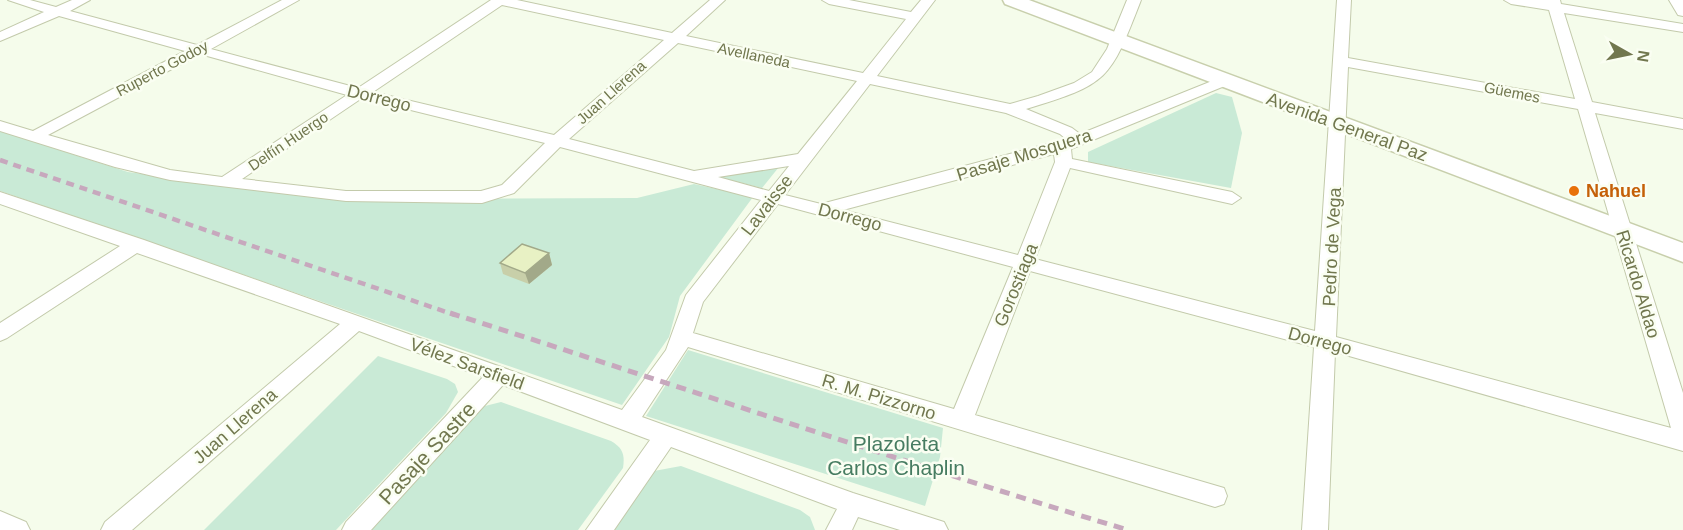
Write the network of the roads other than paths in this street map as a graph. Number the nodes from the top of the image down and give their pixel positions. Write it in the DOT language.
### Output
graph roads {
  1 [pos="15,0"];
  2 [pos="83,0"];
  3 [pos="292,0"];
  4 [pos="499,0"];
  5 [pos="718,0"];
  6 [pos="829,0"];
  7 [pos="928,0"];
  8 [pos="1012,0"];
  9 [pos="1134,0"];
  10 [pos="1344,0"];
  11 [pos="1511,0"];
  12 [pos="1676,0"];
  13 [pos="1554,4"];
  14 [pos="56,12"];
  15 [pos="1683,12"];
  16 [pos="915,17"];
  17 [pos="1683,27"];
  18 [pos="0,37"];
  19 [pos="672,37"];
  20 [pos="1116,41"];
  21 [pos="199,49"];
  22 [pos="1341,61"];
  23 [pos="866,80"];
  24 [pos="1222,82"];
  25 [pos="359,93"];
  26 [pos="1585,106"];
  27 [pos="1011,109"];
  28 [pos="1339,123"];
  29 [pos="1683,124"];
  30 [pos="0,126"];
  31 [pos="33,137"];
  32 [pos="557,141"];
  33 [pos="1068,150"];
  34 [pos="804,158"];
  35 [pos="692,176"];
  36 [pos="225,183"];
  37 [pos="0,198"];
  38 [pos="773,198"];
  39 [pos="1232,198"];
  40 [pos="820,209"];
  41 [pos="1621,229"];
  42 [pos="136,244"];
  43 [pos="1683,253"];
  44 [pos="1025,263"];
  45 [pos="356,322"];
  46 [pos="0,333"];
  47 [pos="682,337"];
  48 [pos="1326,342"];
  49 [pos="498,376"];
  50 [pos="627,421"];
  51 [pos="961,422"];
  52 [pos="1683,430"];
  53 [pos="666,436"];
  54 [pos="1683,441"];
  55 [pos="1215,496"];
  56 [pos="852,504"];
  57 [pos="0,522"];
  58 [pos="16,530"];
  59 [pos="114,530"];
  60 [pos="355,530"];
  61 [pos="598,530"];
  62 [pos="840,530"];
  63 [pos="935,530"];
  64 [pos="1315,530"];
  1 -- 14 [label="street, Dorrego"];
  2 -- 14 [label="street"];
  3 -- 21 [label="street, Ruperto Godoy"];
  4 -- 19 [label="street, Avellaneda"];
  4 -- 25 [label="street, Delfín Huergo"];
  5 -- 19 [label="street, Juan Llerena"];
  6 -- 16 [label="street"];
  7 -- 16 [label="street, Lavaisse"];
  8 -- 20 [label="main road, Avenida General Paz"];
  9 -- 20 [label="street"];
  10 -- 22 [label="street, Pedro de Vega"];
  11 -- 13 [label="street"];
  12 -- 15 [label="street"];
  13 -- 17 [label="street"];
  13 -- 26 [label="street, Ricardo Aldao"];
  14 -- 18 [label="street"];
  14 -- 21 [label="street, Dorrego"];
  16 -- 23 [label="street, Lavaisse"];
  19 -- 23 [label="street, Avellaneda"];
  19 -- 32 [label="street, Juan Llerena"];
  20 -- 24 [label="main road, Avenida General Paz"];
  20 -- 27 [label="street"];
  21 -- 25 [label="street, Dorrego"];
  21 -- 31 [label="street, Ruperto Godoy"];
  22 -- 26 [label="street, Güemes"];
  22 -- 28 [label="street, Pedro de Vega"];
  23 -- 27 [label="street, Avellaneda"];
  23 -- 34 [label="street, Lavaisse"];
  24 -- 28 [label="main road, Avenida General Paz"];
  24 -- 33 [label="street, Pasaje Mosquera"];
  25 -- 32 [label="street, Dorrego"];
  25 -- 36 [label="street, Delfín Huergo"];
  26 -- 29 [label="street, Güemes"];
  26 -- 41 [label="street, Ricardo Aldao"];
  27 -- 33 [label="street, Avellaneda"];
  28 -- 41 [label="main road, Avenida General Paz"];
  28 -- 48 [label="street, Pedro de Vega"];
  30 -- 31 [label="street"];
  31 -- 36 [label="street"];
  32 -- 35 [label="street, Dorrego"];
  32 -- 36 [label="street, Juan Llerena"];
  33 -- 39 [label="street"];
  33 -- 40 [label="street, Pasaje Mosquera"];
  33 -- 44 [label="street, Gorostiaga"];
  34 -- 35 [label="street"];
  34 -- 38 [label="street, Lavaisse"];
  35 -- 38 [label="street, Dorrego"];
  37 -- 42 [label="street, Vélez Sarsfield"];
  38 -- 40 [label="street, Dorrego"];
  38 -- 47 [label="street, Lavaisse"];
  40 -- 44 [label="street, Dorrego"];
  41 -- 43 [label="main road, Avenida General Paz"];
  41 -- 52 [label="street, Ricardo Aldao"];
  42 -- 45 [label="street, Vélez Sarsfield"];
  42 -- 46 [label="street"];
  44 -- 48 [label="street, Dorrego"];
  44 -- 51 [label="street, Gorostiaga"];
  45 -- 49 [label="street, Vélez Sarsfield"];
  45 -- 59 [label="street, Juan Llerena"];
  47 -- 50 [label="street, Lavaisse"];
  47 -- 51 [label="street, R. M. Pizzorno"];
  48 -- 54 [label="street, Dorrego"];
  48 -- 64 [label="street, Pedro de Vega"];
  49 -- 50 [label="street, Vélez Sarsfield"];
  49 -- 60 [label="street, Pasaje Sastre"];
  50 -- 53 [label="street, Vélez Sarsfield"];
  51 -- 55 [label="street, R. M. Pizzorno"];
  53 -- 56 [label="street, Vélez Sarsfield"];
  53 -- 61 [label="street"];
  56 -- 62 [label="street"];
  56 -- 63 [label="street, Vélez Sarsfield"];
  57 -- 58 [label="street"];
}
